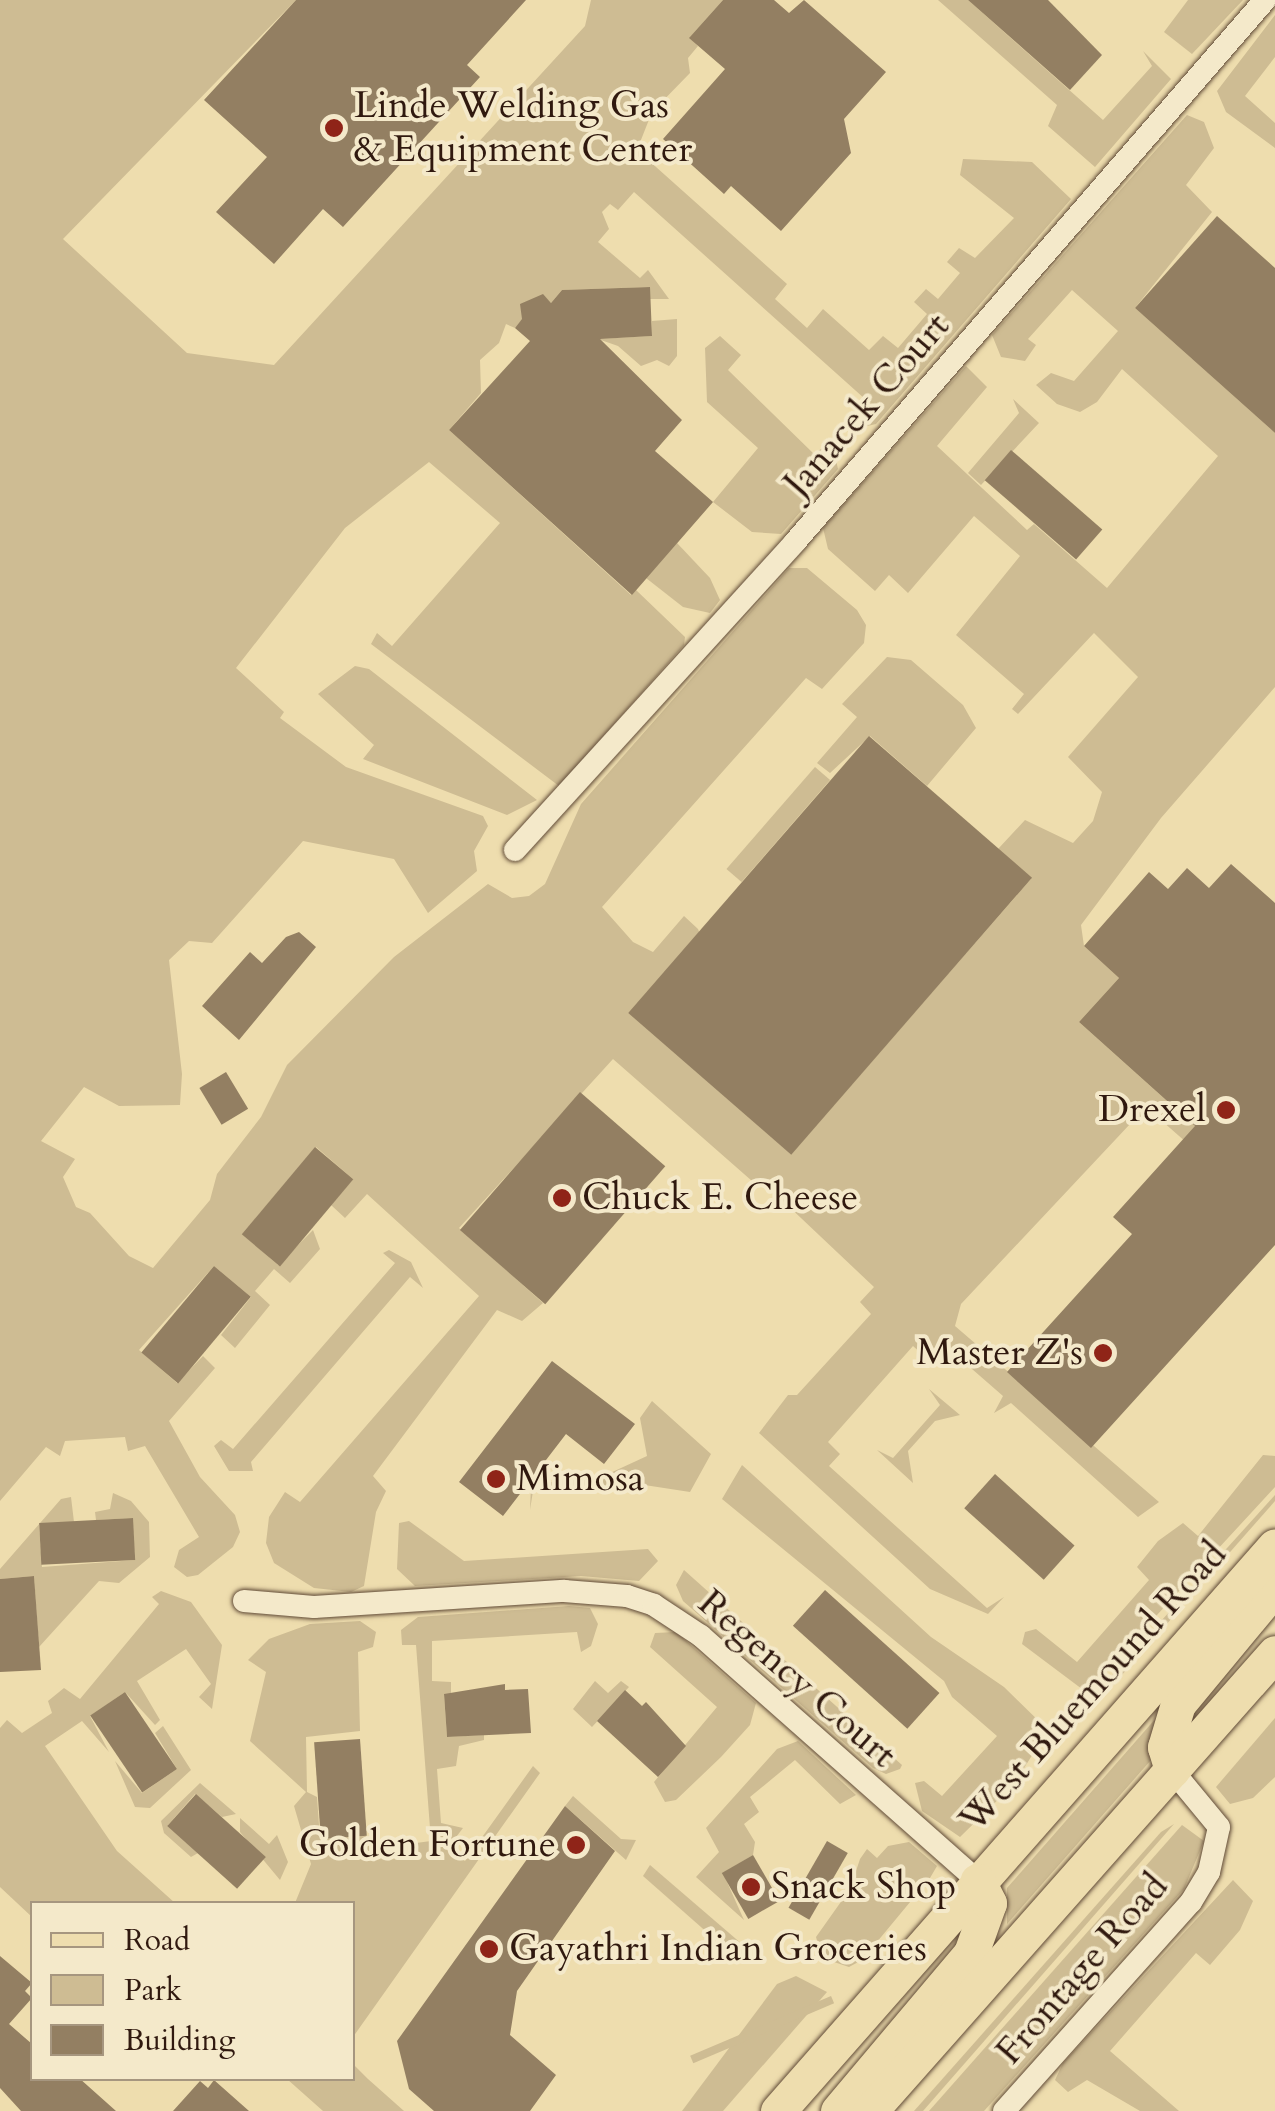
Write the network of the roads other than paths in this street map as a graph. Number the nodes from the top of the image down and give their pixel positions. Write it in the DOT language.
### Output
graph roads {
  1 [pos="1266,0"];
  2 [pos="516,850"];
  3 [pos="1275,1546"];
  4 [pos="1275,1587"];
  5 [pos="244,1601"];
  6 [pos="1275,1653"];
  7 [pos="1172,1770"];
  8 [pos="978,1881"];
  9 [pos="829,2052"];
  10 [pos="778,2111"];
  11 [pos="794,2111"];
  12 [pos="838,2111"];
  13 [pos="870,2111"];
  14 [pos="1004,2111"];
  1 -- 2 [label="street, Janacek Court"];
  3 -- 8 [label="main road, West Bluemound Road"];
  4 -- 7 [label="main road"];
  5 -- 8 [label="street, Regency Court"];
  6 -- 7 [label="main road"];
  7 -- 13 [label="main road"];
  7 -- 14 [label="street, Frontage Road"];
  8 -- 9 [label="main road, West Bluemound Road"];
  8 -- 12 [label="main road"];
  9 -- 10 [label="main road, West Bluemound Road"];
  9 -- 11 [label="main road"];
}
